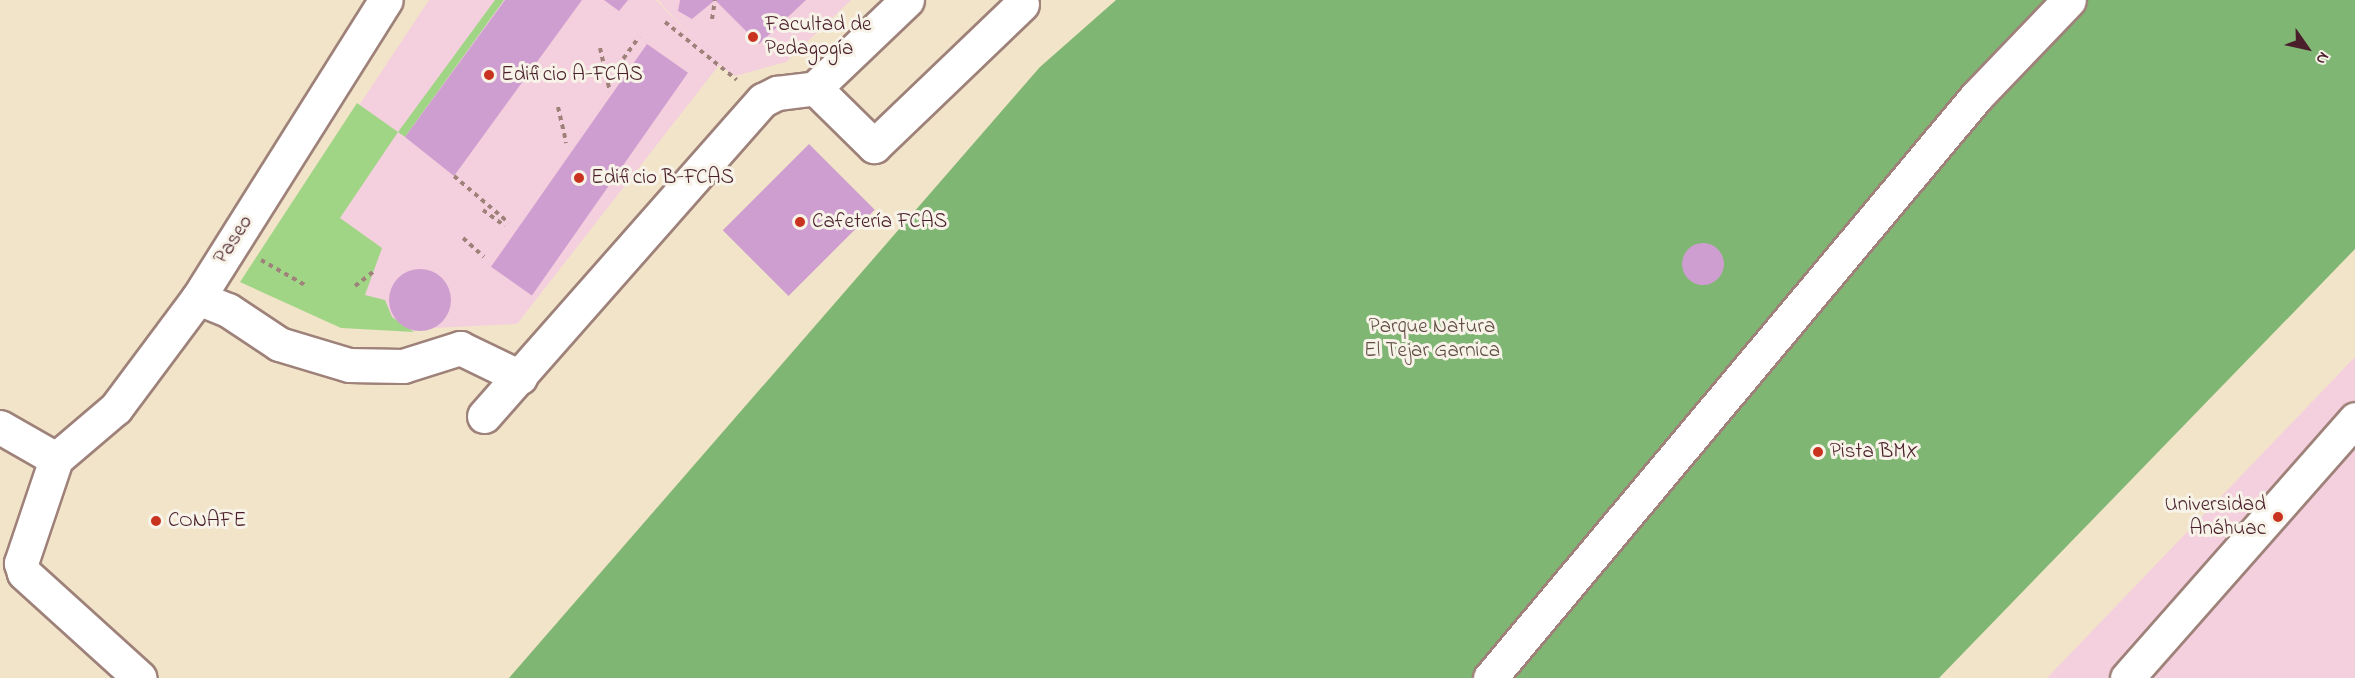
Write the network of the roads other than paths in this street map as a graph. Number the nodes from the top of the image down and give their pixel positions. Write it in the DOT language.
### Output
graph roads {
  1 [pos="386,0"];
  2 [pos="908,0"];
  3 [pos="2069,0"];
  4 [pos="1022,1"];
  5 [pos="814,88"];
  6 [pos="198,298"];
  7 [pos="520,377"];
  8 [pos="484,416"];
  9 [pos="2355,419"];
  10 [pos="0,427"];
  11 [pos="57,459"];
  12 [pos="140,678"];
  13 [pos="1490,678"];
  14 [pos="2127,678"];
  1 -- 6 [label="street, Paseo"];
  2 -- 5 [label="street"];
  3 -- 13 [label="street"];
  4 -- 5 [label="street"];
  5 -- 7 [label="street"];
  6 -- 7 [label="street"];
  6 -- 11 [label="street, Paseo"];
  7 -- 8 [label="street"];
  9 -- 14 [label="street"];
  10 -- 11 [label="street"];
  11 -- 12 [label="street"];
}
